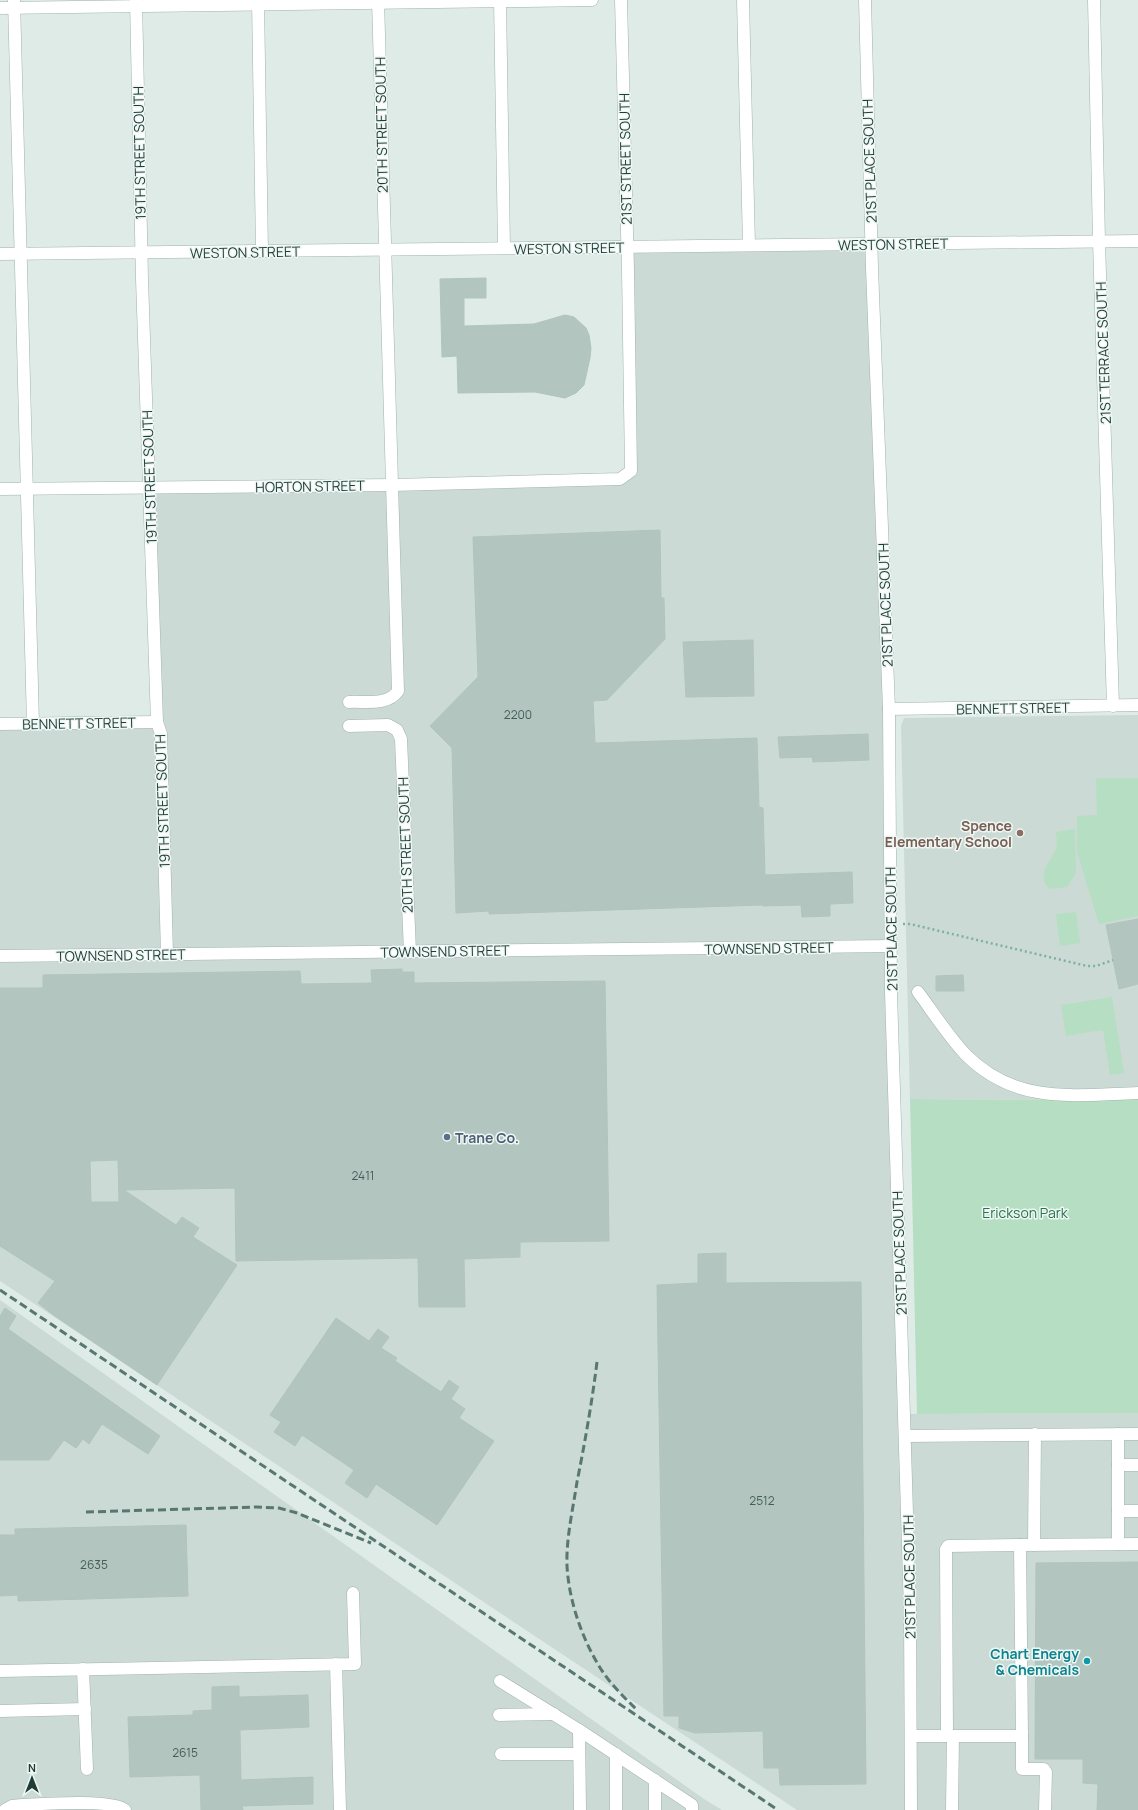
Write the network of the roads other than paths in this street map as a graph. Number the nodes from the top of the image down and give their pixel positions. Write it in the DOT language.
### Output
graph roads {
  1 [pos="592,0"];
  2 [pos="621,0"];
  3 [pos="743,0"];
  4 [pos="864,0"];
  5 [pos="1094,0"];
  6 [pos="378,1"];
  7 [pos="500,1"];
  8 [pos="258,2"];
  9 [pos="136,3"];
  10 [pos="14,4"];
  11 [pos="0,8"];
  12 [pos="1099,241"];
  13 [pos="1138,241"];
  14 [pos="871,244"];
  15 [pos="749,246"];
  16 [pos="627,247"];
  17 [pos="504,248"];
  18 [pos="384,250"];
  19 [pos="262,251"];
  20 [pos="141,253"];
  21 [pos="0,254"];
  22 [pos="19,254"];
  23 [pos="620,480"];
  24 [pos="392,485"];
  25 [pos="149,488"];
  26 [pos="0,489"];
  27 [pos="28,489"];
  28 [pos="349,702"];
  29 [pos="1113,706"];
  30 [pos="1138,706"];
  31 [pos="889,709"];
  32 [pos="158,722"];
  33 [pos="0,724"];
  34 [pos="33,724"];
  35 [pos="349,726"];
  36 [pos="891,946"];
  37 [pos="410,952"];
  38 [pos="167,954"];
  39 [pos="0,956"];
  40 [pos="918,992"];
  41 [pos="1138,1093"];
  42 [pos="1034,1434"];
  43 [pos="1118,1434"];
  44 [pos="1138,1434"];
  45 [pos="905,1436"];
  46 [pos="1118,1465"];
  47 [pos="1138,1465"];
  48 [pos="1118,1511"];
  49 [pos="1138,1511"];
  50 [pos="1118,1544"];
  51 [pos="1138,1544"];
  52 [pos="1020,1545"];
  53 [pos="1034,1545"];
  54 [pos="353,1593"];
  55 [pos="336,1664"];
  56 [pos="83,1669"];
  57 [pos="0,1671"];
  58 [pos="500,1681"];
  59 [pos="85,1709"];
  60 [pos="0,1711"];
  61 [pos="554,1714"];
  62 [pos="499,1715"];
  63 [pos="579,1730"];
  64 [pos="911,1736"];
  65 [pos="950,1736"];
  66 [pos="1022,1736"];
  67 [pos="501,1754"];
  68 [pos="579,1754"];
  69 [pos="616,1754"];
  70 [pos="87,1769"];
  71 [pos="655,1780"];
  72 [pos="5,1810"];
  73 [pos="125,1810"];
  74 [pos="340,1810"];
  75 [pos="580,1810"];
  76 [pos="616,1810"];
  77 [pos="655,1810"];
  78 [pos="692,1810"];
  79 [pos="911,1810"];
  80 [pos="952,1810"];
  81 [pos="1045,1810"];
  1 -- 7 [label="street"];
  2 -- 16 [label="street, 21ST STREET SOUTH"];
  3 -- 15 [label="street"];
  4 -- 14 [label="street, 21ST PLACE SOUTH"];
  5 -- 12 [label="street, 21ST TERRACE SOUTH"];
  6 -- 7 [label="street"];
  6 -- 8 [label="street"];
  6 -- 18 [label="street, 20TH STREET SOUTH"];
  7 -- 17 [label="street"];
  8 -- 9 [label="street"];
  8 -- 19 [label="street"];
  9 -- 10 [label="street"];
  9 -- 20 [label="street, 19TH STREET SOUTH"];
  10 -- 11 [label="street"];
  10 -- 22 [label="street"];
  12 -- 13 [label="street, WESTON STREET"];
  12 -- 14 [label="street, WESTON STREET"];
  12 -- 29 [label="street, 21ST TERRACE SOUTH"];
  14 -- 15 [label="street, WESTON STREET"];
  14 -- 31 [label="street, 21ST PLACE SOUTH"];
  15 -- 16 [label="street, WESTON STREET"];
  16 -- 17 [label="street, WESTON STREET"];
  16 -- 23 [label="street, 21ST STREET SOUTH"];
  17 -- 18 [label="street, WESTON STREET"];
  18 -- 19 [label="street, WESTON STREET"];
  18 -- 24 [label="street, 20TH STREET SOUTH"];
  19 -- 20 [label="street, WESTON STREET"];
  20 -- 22 [label="street, WESTON STREET"];
  20 -- 25 [label="street, 19TH STREET SOUTH"];
  21 -- 22 [label="street, WESTON STREET"];
  22 -- 27 [label="street"];
  23 -- 24 [label="street, HORTON STREET"];
  24 -- 25 [label="street, HORTON STREET"];
  24 -- 28 [label="street"];
  25 -- 27 [label="street, HORTON STREET"];
  25 -- 32 [label="street, 19TH STREET SOUTH"];
  26 -- 27 [label="street, HORTON STREET"];
  27 -- 34 [label="street"];
  29 -- 30 [label="street, BENNETT STREET"];
  29 -- 31 [label="street, BENNETT STREET"];
  31 -- 36 [label="street, 21ST PLACE SOUTH"];
  32 -- 34 [label="street, BENNETT STREET"];
  32 -- 38 [label="street, 19TH STREET SOUTH"];
  33 -- 34 [label="street, BENNETT STREET"];
  35 -- 37 [label="street, 20TH STREET SOUTH"];
  36 -- 37 [label="street, TOWNSEND STREET"];
  36 -- 45 [label="street, 21ST PLACE SOUTH"];
  37 -- 38 [label="street, TOWNSEND STREET"];
  38 -- 39 [label="street, TOWNSEND STREET"];
  40 -- 41 [label="street"];
  42 -- 43 [label="street"];
  42 -- 45 [label="street"];
  42 -- 53 [label="street"];
  43 -- 44 [label="street"];
  43 -- 46 [label="street"];
  45 -- 64 [label="street, 21ST PLACE SOUTH"];
  46 -- 47 [label="street"];
  46 -- 48 [label="street"];
  48 -- 49 [label="street"];
  48 -- 50 [label="street"];
  50 -- 51 [label="street"];
  50 -- 53 [label="street"];
  52 -- 53 [label="street"];
  52 -- 65 [label="street"];
  52 -- 66 [label="street"];
  54 -- 55 [label="street"];
  55 -- 56 [label="street"];
  55 -- 74 [label="street"];
  56 -- 57 [label="street"];
  56 -- 59 [label="street"];
  58 -- 61 [label="street"];
  59 -- 60 [label="street"];
  59 -- 70 [label="street"];
  61 -- 62 [label="street"];
  61 -- 63 [label="street"];
  63 -- 68 [label="street"];
  63 -- 69 [label="street"];
  64 -- 65 [label="street"];
  64 -- 79 [label="street, 21ST PLACE SOUTH"];
  65 -- 66 [label="street"];
  65 -- 80 [label="street"];
  66 -- 81 [label="street"];
  67 -- 68 [label="street"];
  68 -- 75 [label="street"];
  69 -- 71 [label="street"];
  69 -- 76 [label="street"];
  71 -- 77 [label="street"];
  71 -- 78 [label="street"];
  72 -- 73 [label="street"];
}
